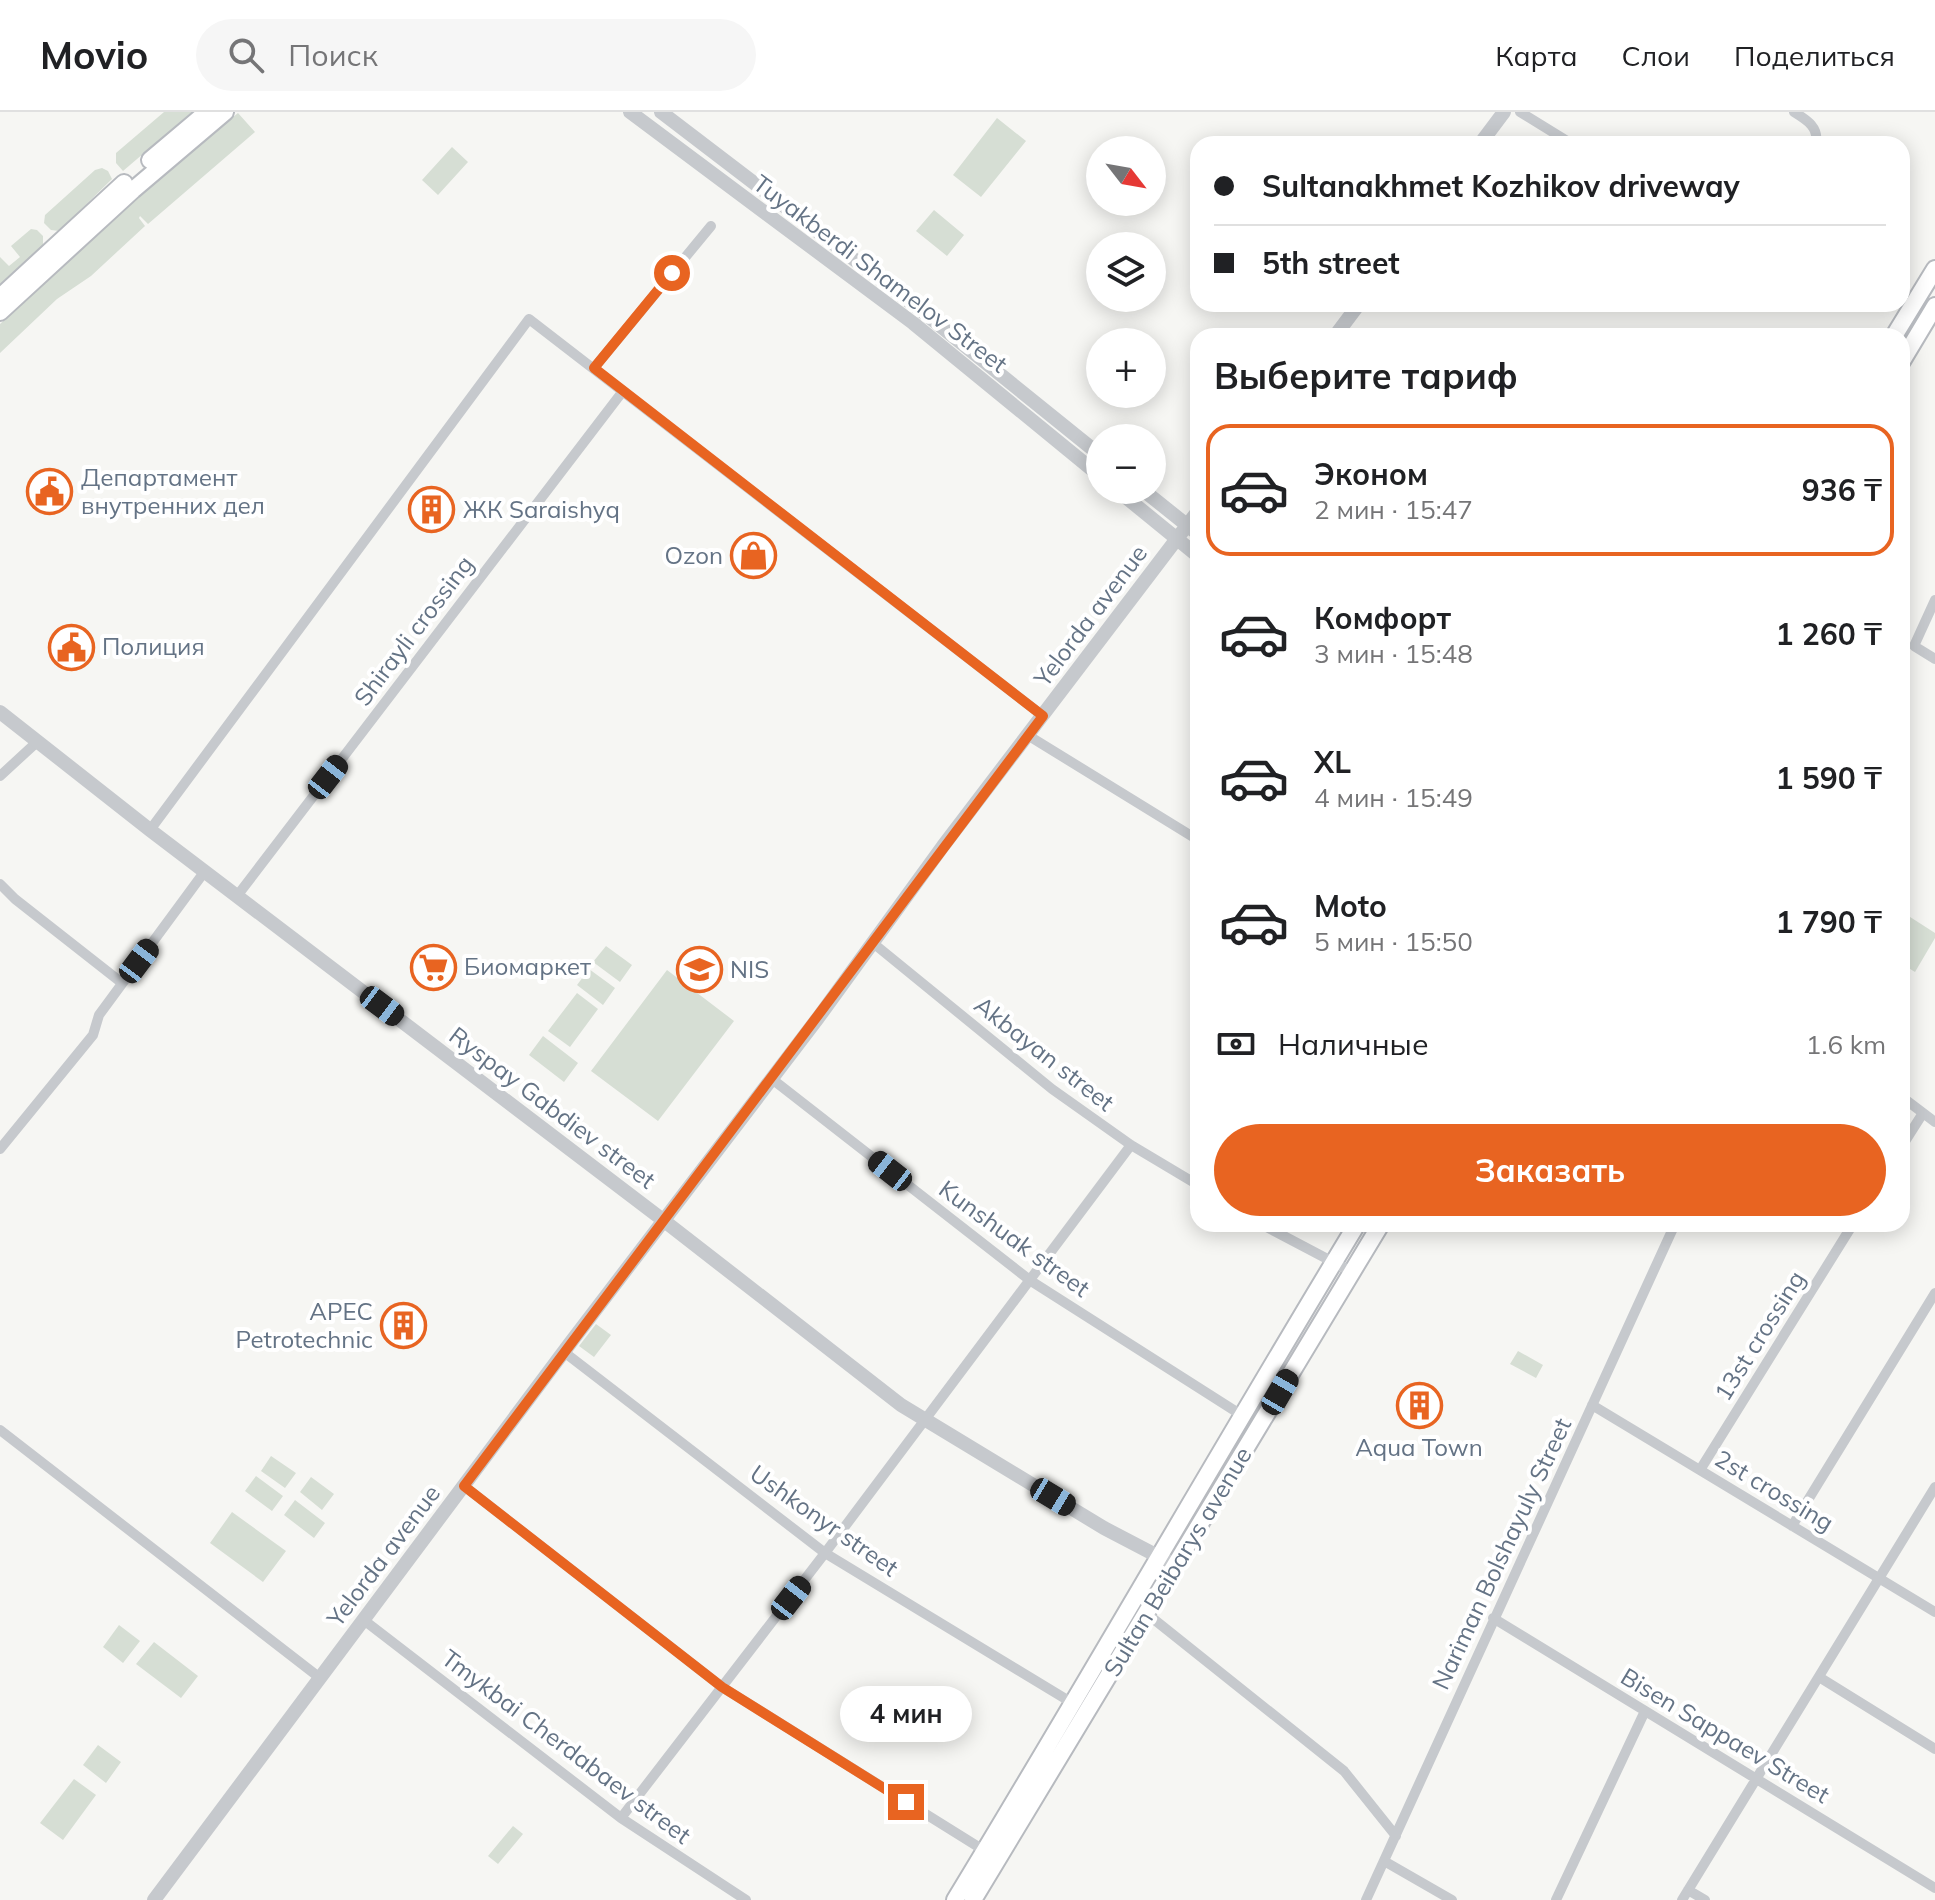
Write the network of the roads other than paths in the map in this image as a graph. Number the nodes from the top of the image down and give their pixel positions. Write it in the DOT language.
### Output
graph roads {
  1 [pos="207,112"];
  2 [pos="225,112"];
  3 [pos="630,112"];
  4 [pos="661,112"];
  5 [pos="1504,112"];
  6 [pos="1520,112"];
  7 [pos="1794,112"];
  8 [pos="1486,136"];
  9 [pos="1559,136"];
  10 [pos="1817,136"];
  11 [pos="777,201"];
  12 [pos="766,214"];
  13 [pos="711,226"];
  14 [pos="1935,269"];
  15 [pos="0,297"];
  16 [pos="1935,306"];
  17 [pos="1910,310"];
  18 [pos="0,312"];
  19 [pos="1910,348"];
  20 [pos="594,368"];
  21 [pos="623,391"];
  22 [pos="1086,444"];
  23 [pos="1086,465"];
  24 [pos="1134,504"];
  25 [pos="1160,504"];
  26 [pos="1190,528"];
  27 [pos="1190,531"];
  28 [pos="1176,539"];
  29 [pos="1190,550"];
  30 [pos="1935,600"];
  31 [pos="1935,659"];
  32 [pos="0,712"];
  33 [pos="1043,716"];
  34 [pos="1029,736"];
  35 [pos="37,742"];
  36 [pos="0,776"];
  37 [pos="150,830"];
  38 [pos="1190,835"];
  39 [pos="205,871"];
  40 [pos="0,884"];
  41 [pos="237,896"];
  42 [pos="873,943"];
  43 [pos="122,983"];
  44 [pos="772,1079"];
  45 [pos="1910,1103"];
  46 [pos="1923,1113"];
  47 [pos="1935,1122"];
  48 [pos="1910,1133"];
  49 [pos="1131,1145"];
  50 [pos="0,1149"];
  51 [pos="1190,1180"];
  52 [pos="663,1220"];
  53 [pos="1276,1232"];
  54 [pos="1352,1232"];
  55 [pos="1376,1232"];
  56 [pos="1671,1232"];
  57 [pos="1848,1232"];
  58 [pos="1333,1263"];
  59 [pos="1352,1272"];
  60 [pos="1031,1281"];
  61 [pos="1935,1293"];
  62 [pos="564,1352"];
  63 [pos="1592,1405"];
  64 [pos="1243,1416"];
  65 [pos="923,1419"];
  66 [pos="0,1430"];
  67 [pos="1700,1470"];
  68 [pos="464,1486"];
  69 [pos="1935,1487"];
  70 [pos="1792,1526"];
  71 [pos="825,1553"];
  72 [pos="1158,1556"];
  73 [pos="1175,1565"];
  74 [pos="1879,1578"];
  75 [pos="1935,1612"];
  76 [pos="1146,1613"];
  77 [pos="1493,1618"];
  78 [pos="365,1621"];
  79 [pos="1819,1677"];
  80 [pos="320,1678"];
  81 [pos="722,1687"];
  82 [pos="1074,1704"];
  83 [pos="1645,1711"];
  84 [pos="1935,1749"];
  85 [pos="1757,1779"];
  86 [pos="621,1818"];
  87 [pos="1396,1836"];
  88 [pos="985,1851"];
  89 [pos="1384,1861"];
  90 [pos="1935,1888"];
  91 [pos="1688,1890"];
  92 [pos="978,1898"];
  93 [pos="154,1900"];
  94 [pos="746,1900"];
  95 [pos="955,1900"];
  96 [pos="1366,1900"];
  97 [pos="1452,1900"];
  98 [pos="1556,1900"];
  99 [pos="1682,1900"];
  100 [pos="1705,1900"];
  1 -- 15 [label="main road"];
  2 -- 18 [label="main road"];
  3 -- 12 [label="street, Tuyakberdi Shamelov Street"];
  4 -- 11 [label="street, Tuyakberdi Shamelov Street"];
  5 -- 8 [label="street"];
  6 -- 9 [label="street"];
  7 -- 10 [label="street"];
  11 -- 12 [label="street"];
  11 -- 22 [label="street, Tuyakberdi Shamelov Street"];
  12 -- 23 [label="street, Tuyakberdi Shamelov Street"];
  13 -- 20 [label="street"];
  14 -- 17 [label="main road"];
  16 -- 19 [label="main road"];
  20 -- 21 [label="street"];
  20 -- 37 [label="street"];
  21 -- 33 [label="street"];
  21 -- 41 [label="street, Shirayli crossing"];
  24 -- 28 [label="street"];
  25 -- 26 [label="street"];
  27 -- 28 [label="street, Yelorda avenue"];
  28 -- 29 [label="street"];
  28 -- 33 [label="street, Yelorda avenue"];
  30 -- 31 [label="street"];
  32 -- 35 [label="street, Ryspay Gabdiev street"];
  33 -- 34 [label="street, Yelorda avenue"];
  34 -- 38 [label="street"];
  34 -- 42 [label="street, Yelorda avenue"];
  35 -- 36 [label="street"];
  35 -- 37 [label="street, Ryspay Gabdiev street"];
  37 -- 39 [label="street, Ryspay Gabdiev street"];
  39 -- 41 [label="street, Ryspay Gabdiev street"];
  39 -- 43 [label="street"];
  40 -- 43 [label="street"];
  41 -- 52 [label="street, Ryspay Gabdiev street"];
  42 -- 44 [label="street, Yelorda avenue"];
  42 -- 49 [label="street, Akbayan street"];
  43 -- 50 [label="street"];
  44 -- 52 [label="street, Yelorda avenue"];
  44 -- 60 [label="street, Kunshuak street"];
  45 -- 46 [label="street"];
  46 -- 47 [label="street"];
  46 -- 48 [label="street"];
  49 -- 51 [label="street, Akbayan street"];
  49 -- 60 [label="street"];
  52 -- 62 [label="street, Yelorda avenue"];
  52 -- 65 [label="street, Ryspay Gabdiev street"];
  53 -- 58 [label="street"];
  54 -- 58 [label="main road, Sultan Beibarys avenue"];
  55 -- 59 [label="main road, Sultan Beibarys avenue"];
  56 -- 63 [label="street, Nariman Bolshayuly Street"];
  57 -- 67 [label="street, 13st crossing"];
  58 -- 59 [label="street"];
  58 -- 64 [label="main road, Sultan Beibarys avenue"];
  59 -- 73 [label="main road, Sultan Beibarys avenue"];
  60 -- 64 [label="street, Kunshuak street"];
  60 -- 65 [label="street"];
  61 -- 70 [label="street"];
  62 -- 68 [label="street, Yelorda avenue"];
  62 -- 71 [label="street, Ushkonyr street"];
  63 -- 67 [label="street, 2st crossing"];
  63 -- 77 [label="street, Nariman Bolshayuly Street"];
  64 -- 72 [label="main road, Sultan Beibarys avenue"];
  65 -- 71 [label="street"];
  65 -- 72 [label="street, Ryspay Gabdiev street"];
  66 -- 80 [label="street"];
  67 -- 70 [label="street, 2st crossing"];
  68 -- 78 [label="street, Yelorda avenue"];
  68 -- 81 [label="street"];
  69 -- 74 [label="street"];
  70 -- 74 [label="street, 2st crossing"];
  71 -- 81 [label="street"];
  71 -- 82 [label="street, Ushkonyr street"];
  72 -- 73 [label="street, Ryspay Gabdiev street"];
  72 -- 82 [label="main road, Sultan Beibarys avenue"];
  73 -- 76 [label="main road, Sultan Beibarys avenue"];
  74 -- 75 [label="street, 2st crossing"];
  74 -- 79 [label="street"];
  76 -- 87 [label="street"];
  76 -- 92 [label="main road, Sultan Beibarys avenue"];
  77 -- 83 [label="street, Bisen Sappaev Street"];
  77 -- 87 [label="street, Nariman Bolshayuly Street"];
  78 -- 80 [label="street, Yelorda avenue"];
  78 -- 86 [label="street, Tmykbai Cherdabaev street"];
  79 -- 84 [label="street"];
  79 -- 85 [label="street"];
  80 -- 93 [label="street, Yelorda avenue"];
  81 -- 86 [label="street"];
  81 -- 88 [label="street"];
  82 -- 88 [label="main road, Sultan Beibarys avenue"];
  83 -- 85 [label="street, Bisen Sappaev Street"];
  83 -- 98 [label="street"];
  85 -- 90 [label="street, Bisen Sappaev Street"];
  85 -- 91 [label="street"];
  86 -- 94 [label="street, Tmykbai Cherdabaev street"];
  87 -- 89 [label="street, Nariman Bolshayuly Street"];
  88 -- 95 [label="main road, Sultan Beibarys avenue"];
  89 -- 96 [label="street, Nariman Bolshayuly Street"];
  89 -- 97 [label="street"];
  91 -- 99 [label="street"];
  91 -- 100 [label="street"];
}
